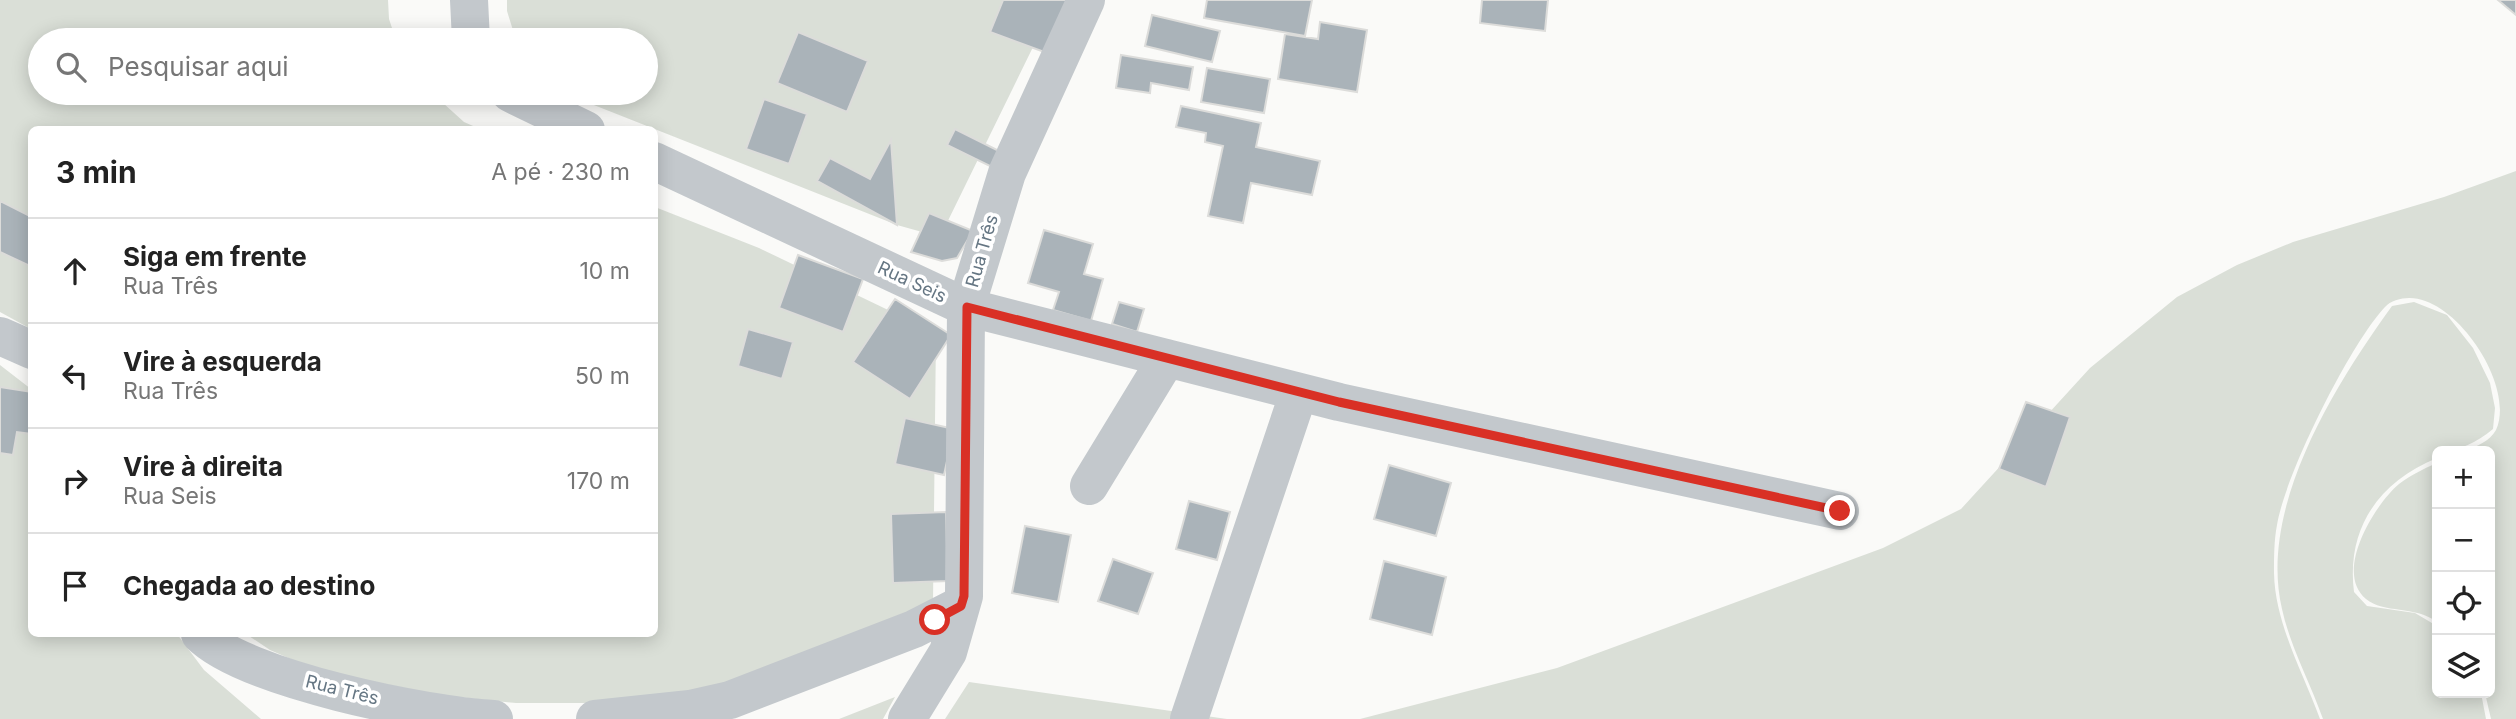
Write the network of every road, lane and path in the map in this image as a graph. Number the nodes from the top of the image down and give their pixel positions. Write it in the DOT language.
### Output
graph roads {
  1 [pos="469,0"];
  2 [pos="1086,0"];
  3 [pos="470,28"];
  4 [pos="535,105"];
  5 [pos="578,126"];
  6 [pos="658,163"];
  7 [pos="967,307"];
  8 [pos="0,335"];
  9 [pos="28,348"];
  10 [pos="1167,358"];
  11 [pos="1299,392"];
  12 [pos="1089,486"];
  13 [pos="1840,511"];
  14 [pos="961,606"];
  15 [pos="205,637"];
  16 [pos="494,719"];
  17 [pos="595,719"];
  18 [pos="907,719"];
  19 [pos="1189,719"];
  1 -- 3 [label="street"];
  2 -- 7 [label="street, Rua Três"];
  4 -- 5 [label="street"];
  6 -- 7 [label="street, Rua Seis"];
  7 -- 10 [label="street, Rua Seis"];
  7 -- 14 [label="street, Rua Três"];
  8 -- 9 [label="street"];
  10 -- 11 [label="street, Rua Seis"];
  10 -- 12 [label="street"];
  11 -- 13 [label="street, Rua Seis"];
  11 -- 19 [label="street"];
  14 -- 17 [label="street"];
  14 -- 18 [label="street, Rua Três"];
  15 -- 16 [label="street, Rua Três"];
}
